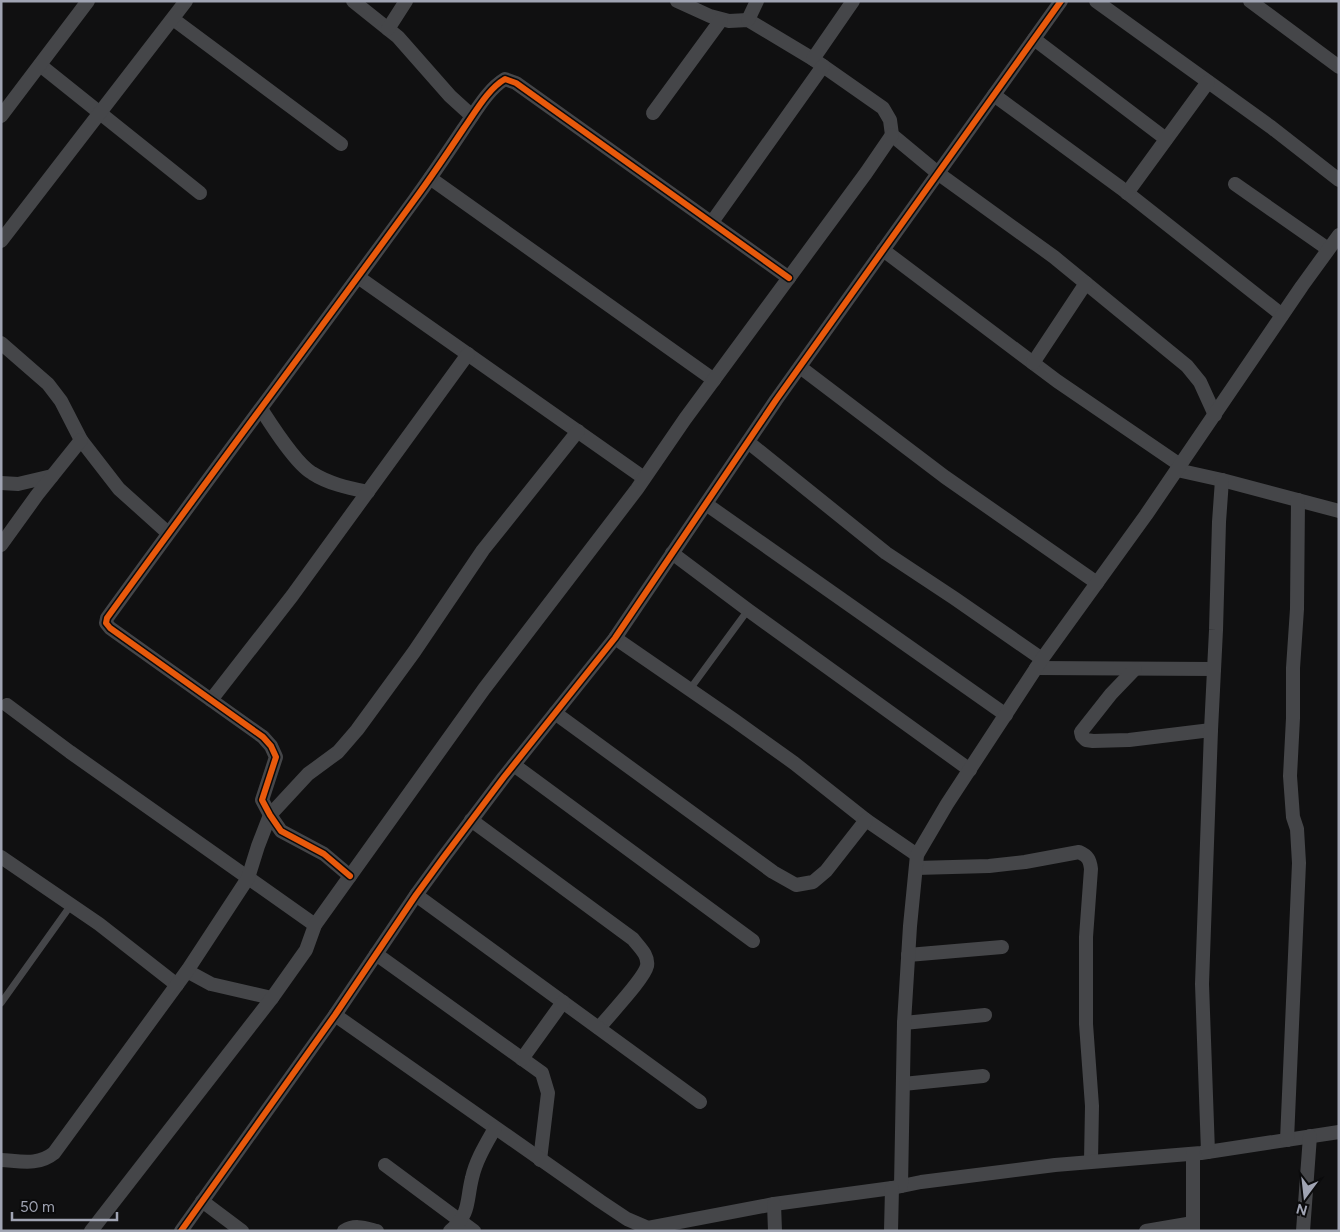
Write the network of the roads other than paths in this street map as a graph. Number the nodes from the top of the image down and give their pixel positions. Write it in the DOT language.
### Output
graph roads {
  1 [pos="88,1"];
  2 [pos="186,1"];
  3 [pos="353,1"];
  4 [pos="406,1"];
  5 [pos="678,1"];
  6 [pos="757,1"];
  7 [pos="853,1"];
  8 [pos="1061,1"];
  9 [pos="1096,1"];
  10 [pos="1252,2"];
  11 [pos="173,19"];
  12 [pos="721,20"];
  13 [pos="748,20"];
  14 [pos="388,29"];
  15 [pos="1034,39"];
  16 [pos="818,62"];
  17 [pos="40,65"];
  18 [pos="1339,67"];
  19 [pos="1208,82"];
  20 [pos="994,95"];
  21 [pos="102,113"];
  22 [pos="653,113"];
  23 [pos="2,115"];
  24 [pos="472,116"];
  25 [pos="892,134"];
  26 [pos="1166,140"];
  27 [pos="341,144"];
  28 [pos="938,174"];
  29 [pos="430,178"];
  30 [pos="1339,180"];
  31 [pos="1235,184"];
  32 [pos="200,193"];
  33 [pos="1127,193"];
  34 [pos="712,222"];
  35 [pos="1339,234"];
  36 [pos="1,241"];
  37 [pos="1328,249"];
  38 [pos="883,250"];
  39 [pos="358,277"];
  40 [pos="789,278"];
  41 [pos="1086,283"];
  42 [pos="1282,315"];
  43 [pos="1,343"];
  44 [pos="468,354"];
  45 [pos="1033,363"];
  46 [pos="800,367"];
  47 [pos="714,380"];
  48 [pos="261,409"];
  49 [pos="1215,415"];
  50 [pos="578,432"];
  51 [pos="81,440"];
  52 [pos="748,442"];
  53 [pos="1178,467"];
  54 [pos="52,476"];
  55 [pos="644,478"];
  56 [pos="1222,480"];
  57 [pos="1,483"];
  58 [pos="368,492"];
  59 [pos="1298,500"];
  60 [pos="706,504"];
  61 [pos="1339,511"];
  62 [pos="168,533"];
  63 [pos="1,545"];
  64 [pos="672,554"];
  65 [pos="1097,583"];
  66 [pos="748,610"];
  67 [pos="615,638"];
  68 [pos="1039,664"];
  69 [pos="1135,669"];
  70 [pos="1214,669"];
  71 [pos="690,689"];
  72 [pos="210,700"];
  73 [pos="7,704"];
  74 [pos="555,713"];
  75 [pos="1006,715"];
  76 [pos="1211,730"];
  77 [pos="514,764"];
  78 [pos="970,770"];
  79 [pos="270,816"];
  80 [pos="471,820"];
  81 [pos="866,820"];
  82 [pos="1,857"];
  83 [pos="916,861"];
  84 [pos="350,876"];
  85 [pos="248,878"];
  86 [pos="416,895"];
  87 [pos="71,906"];
  88 [pos="315,925"];
  89 [pos="753,941"];
  90 [pos="1002,947"];
  91 [pos="376,954"];
  92 [pos="908,955"];
  93 [pos="187,972"];
  94 [pos="177,985"];
  95 [pos="272,998"];
  96 [pos="1,1002"];
  97 [pos="563,1002"];
  98 [pos="335,1015"];
  99 [pos="985,1015"];
  100 [pos="904,1022"];
  101 [pos="599,1028"];
  102 [pos="522,1059"];
  103 [pos="983,1076"];
  104 [pos="903,1084"];
  105 [pos="700,1102"];
  106 [pos="495,1128"];
  107 [pos="1339,1132"];
  108 [pos="1310,1136"];
  109 [pos="1287,1140"];
  110 [pos="1208,1152"];
  111 [pos="1193,1154"];
  112 [pos="1,1160"];
  113 [pos="540,1160"];
  114 [pos="1091,1161"];
  115 [pos="385,1165"];
  116 [pos="897,1187"];
  117 [pos="202,1202"];
  118 [pos="774,1204"];
  119 [pos="461,1221"];
  120 [pos="1193,1227"];
  121 [pos="648,1230"];
  122 [pos="91,1231"];
  123 [pos="181,1231"];
  124 [pos="242,1231"];
  125 [pos="344,1231"];
  126 [pos="377,1231"];
  127 [pos="450,1231"];
  128 [pos="474,1231"];
  129 [pos="775,1231"];
  130 [pos="891,1231"];
  131 [pos="1146,1231"];
  132 [pos="1303,1231"];
  1 -- 17 [label="street"];
  2 -- 11 [label="street"];
  3 -- 14 [label="street"];
  4 -- 14 [label="street"];
  5 -- 12 [label="street"];
  6 -- 13 [label="street"];
  7 -- 16 [label="street"];
  8 -- 15 [label="street"];
  9 -- 19 [label="street"];
  10 -- 18 [label="street"];
  11 -- 21 [label="street"];
  11 -- 27 [label="street"];
  12 -- 13 [label="street"];
  12 -- 22 [label="street"];
  13 -- 16 [label="street"];
  14 -- 24 [label="street"];
  15 -- 20 [label="street"];
  15 -- 26 [label="street"];
  16 -- 25 [label="street"];
  16 -- 34 [label="street"];
  17 -- 21 [label="street"];
  17 -- 23 [label="street"];
  19 -- 26 [label="street"];
  19 -- 30 [label="street"];
  20 -- 28 [label="street"];
  20 -- 33 [label="street"];
  21 -- 32 [label="street"];
  21 -- 36 [label="street"];
  24 -- 29 [label="street"];
  24 -- 34 [label="street"];
  25 -- 28 [label="street"];
  25 -- 40 [label="street"];
  26 -- 33 [label="street"];
  28 -- 38 [label="street"];
  28 -- 41 [label="street"];
  29 -- 39 [label="street"];
  29 -- 47 [label="street"];
  31 -- 37 [label="street"];
  33 -- 42 [label="street"];
  34 -- 40 [label="street"];
  35 -- 37 [label="street"];
  37 -- 42 [label="street"];
  38 -- 45 [label="street"];
  38 -- 46 [label="street"];
  39 -- 44 [label="street"];
  39 -- 48 [label="street"];
  40 -- 47 [label="street"];
  41 -- 45 [label="street"];
  41 -- 49 [label="street"];
  42 -- 49 [label="street"];
  43 -- 51 [label="street"];
  44 -- 50 [label="street"];
  44 -- 58 [label="street"];
  45 -- 53 [label="street"];
  46 -- 52 [label="street"];
  46 -- 65 [label="street"];
  47 -- 55 [label="street"];
  48 -- 58 [label="street"];
  48 -- 62 [label="street"];
  49 -- 53 [label="street"];
  50 -- 55 [label="street"];
  50 -- 79 [label="street"];
  51 -- 54 [label="street"];
  51 -- 62 [label="street"];
  52 -- 60 [label="street"];
  52 -- 68 [label="street"];
  53 -- 56 [label="street"];
  53 -- 65 [label="street"];
  54 -- 57 [label="street"];
  54 -- 63 [label="street"];
  55 -- 84 [label="street"];
  56 -- 59 [label="street"];
  56 -- 70 [label="street"];
  58 -- 72 [label="street"];
  59 -- 61 [label="street"];
  59 -- 109 [label="street"];
  60 -- 64 [label="street"];
  60 -- 75 [label="street"];
  62 -- 72 [label="street"];
  64 -- 66 [label="street"];
  64 -- 67 [label="street"];
  65 -- 68 [label="street"];
  66 -- 71 [label="lane"];
  66 -- 78 [label="street"];
  67 -- 71 [label="street"];
  67 -- 74 [label="street"];
  68 -- 69 [label="street"];
  68 -- 75 [label="street"];
  69 -- 70 [label="street"];
  69 -- 76 [label="street"];
  70 -- 76 [label="street"];
  71 -- 81 [label="street"];
  72 -- 79 [label="street"];
  73 -- 85 [label="street"];
  74 -- 77 [label="street"];
  74 -- 81 [label="street"];
  75 -- 78 [label="street"];
  76 -- 110 [label="street"];
  77 -- 80 [label="street"];
  77 -- 89 [label="street"];
  78 -- 83 [label="street"];
  79 -- 84 [label="street"];
  79 -- 85 [label="street"];
  80 -- 86 [label="street"];
  80 -- 101 [label="street"];
  81 -- 83 [label="street"];
  82 -- 87 [label="street"];
  83 -- 92 [label="street"];
  83 -- 114 [label="street"];
  84 -- 88 [label="street"];
  85 -- 88 [label="street"];
  85 -- 93 [label="street"];
  86 -- 91 [label="street"];
  86 -- 97 [label="street"];
  87 -- 94 [label="street"];
  87 -- 96 [label="lane"];
  88 -- 95 [label="street"];
  90 -- 92 [label="street"];
  91 -- 98 [label="street"];
  91 -- 102 [label="street"];
  92 -- 100 [label="street"];
  93 -- 94 [label="street"];
  93 -- 95 [label="street"];
  94 -- 112 [label="street"];
  95 -- 122 [label="street"];
  97 -- 101 [label="street"];
  97 -- 102 [label="street"];
  98 -- 106 [label="street"];
  98 -- 117 [label="street"];
  99 -- 100 [label="street"];
  100 -- 104 [label="street"];
  101 -- 105 [label="street"];
  102 -- 113 [label="street"];
  103 -- 104 [label="street"];
  104 -- 116 [label="street"];
  106 -- 113 [label="street"];
  106 -- 119 [label="street"];
  107 -- 108 [label="street"];
  108 -- 109 [label="street"];
  108 -- 132 [label="street"];
  109 -- 110 [label="street"];
  110 -- 111 [label="street"];
  111 -- 114 [label="street"];
  111 -- 120 [label="street"];
  113 -- 121 [label="street"];
  114 -- 116 [label="street"];
  115 -- 119 [label="street"];
  116 -- 118 [label="street"];
  116 -- 130 [label="street"];
  117 -- 123 [label="street"];
  117 -- 124 [label="street"];
  118 -- 121 [label="street"];
  118 -- 129 [label="street"];
  119 -- 127 [label="street"];
  119 -- 128 [label="street"];
  120 -- 131 [label="street"];
  125 -- 126 [label="street"];
}
